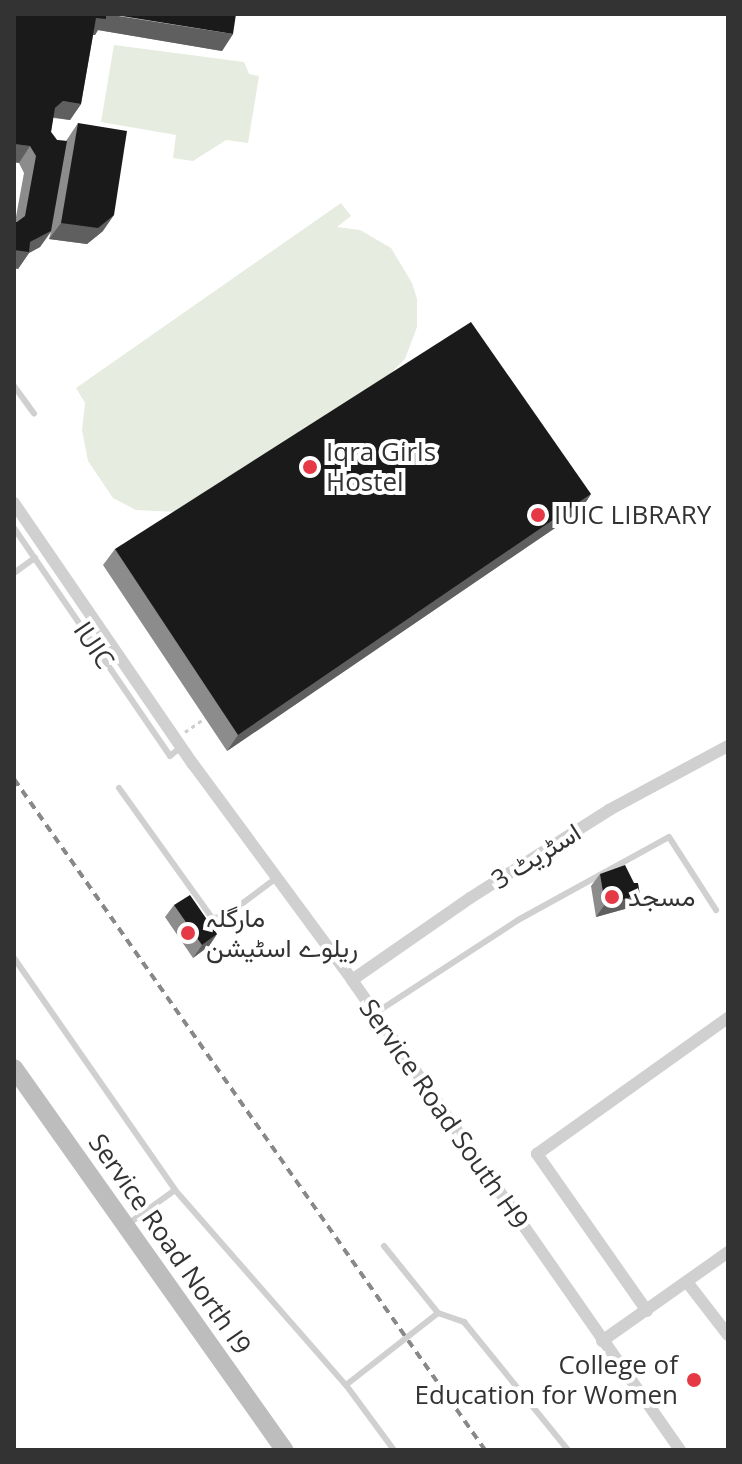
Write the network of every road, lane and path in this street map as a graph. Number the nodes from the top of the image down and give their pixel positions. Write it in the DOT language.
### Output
graph roads {
  1 [pos="14,386"];
  2 [pos="34,414"];
  3 [pos="14,503"];
  4 [pos="18,533"];
  5 [pos="14,544"];
  6 [pos="35,558"];
  7 [pos="14,573"];
  8 [pos="208,716"];
  9 [pos="178,742"];
  10 [pos="728,746"];
  11 [pos="119,788"];
  12 [pos="275,879"];
  13 [pos="716,910"];
  14 [pos="14,958"];
  15 [pos="352,980"];
  16 [pos="373,1014"];
  17 [pos="728,1018"];
  18 [pos="14,1068"];
  19 [pos="175,1190"];
  20 [pos="126,1226"];
  21 [pos="384,1246"];
  22 [pos="728,1252"];
  23 [pos="687,1282"];
  24 [pos="647,1311"];
  25 [pos="438,1313"];
  26 [pos="728,1335"];
  27 [pos="602,1341"];
  28 [pos="346,1385"];
  29 [pos="279,1448"];
  30 [pos="394,1450"];
  31 [pos="568,1450"];
  32 [pos="680,1450"];
  1 -- 2 [label="lane"];
  3 -- 9 [label="street, Service Road South H9"];
  4 -- 5 [label="lane"];
  4 -- 6 [label="lane, IUIC"];
  6 -- 7 [label="lane"];
  6 -- 9 [label="lane, IUIC"];
  8 -- 9 [label="path"];
  9 -- 12 [label="street, Service Road South H9"];
  10 -- 15 [label="street, اسٹریٹ 3"];
  11 -- 12 [label="lane"];
  12 -- 15 [label="street, Service Road South H9"];
  13 -- 16 [label="lane"];
  14 -- 19 [label="lane"];
  15 -- 16 [label="street, Service Road South H9"];
  16 -- 27 [label="street, Service Road South H9"];
  17 -- 24 [label="street"];
  18 -- 20 [label="main road, Service Road North I9"];
  19 -- 20 [label="lane"];
  19 -- 28 [label="lane"];
  20 -- 29 [label="main road, Service Road North I9"];
  21 -- 25 [label="lane"];
  22 -- 23 [label="street"];
  23 -- 24 [label="street"];
  23 -- 26 [label="street"];
  24 -- 27 [label="street"];
  25 -- 28 [label="lane"];
  25 -- 31 [label="lane"];
  27 -- 32 [label="street, Service Road South H9"];
  28 -- 30 [label="lane"];
}
